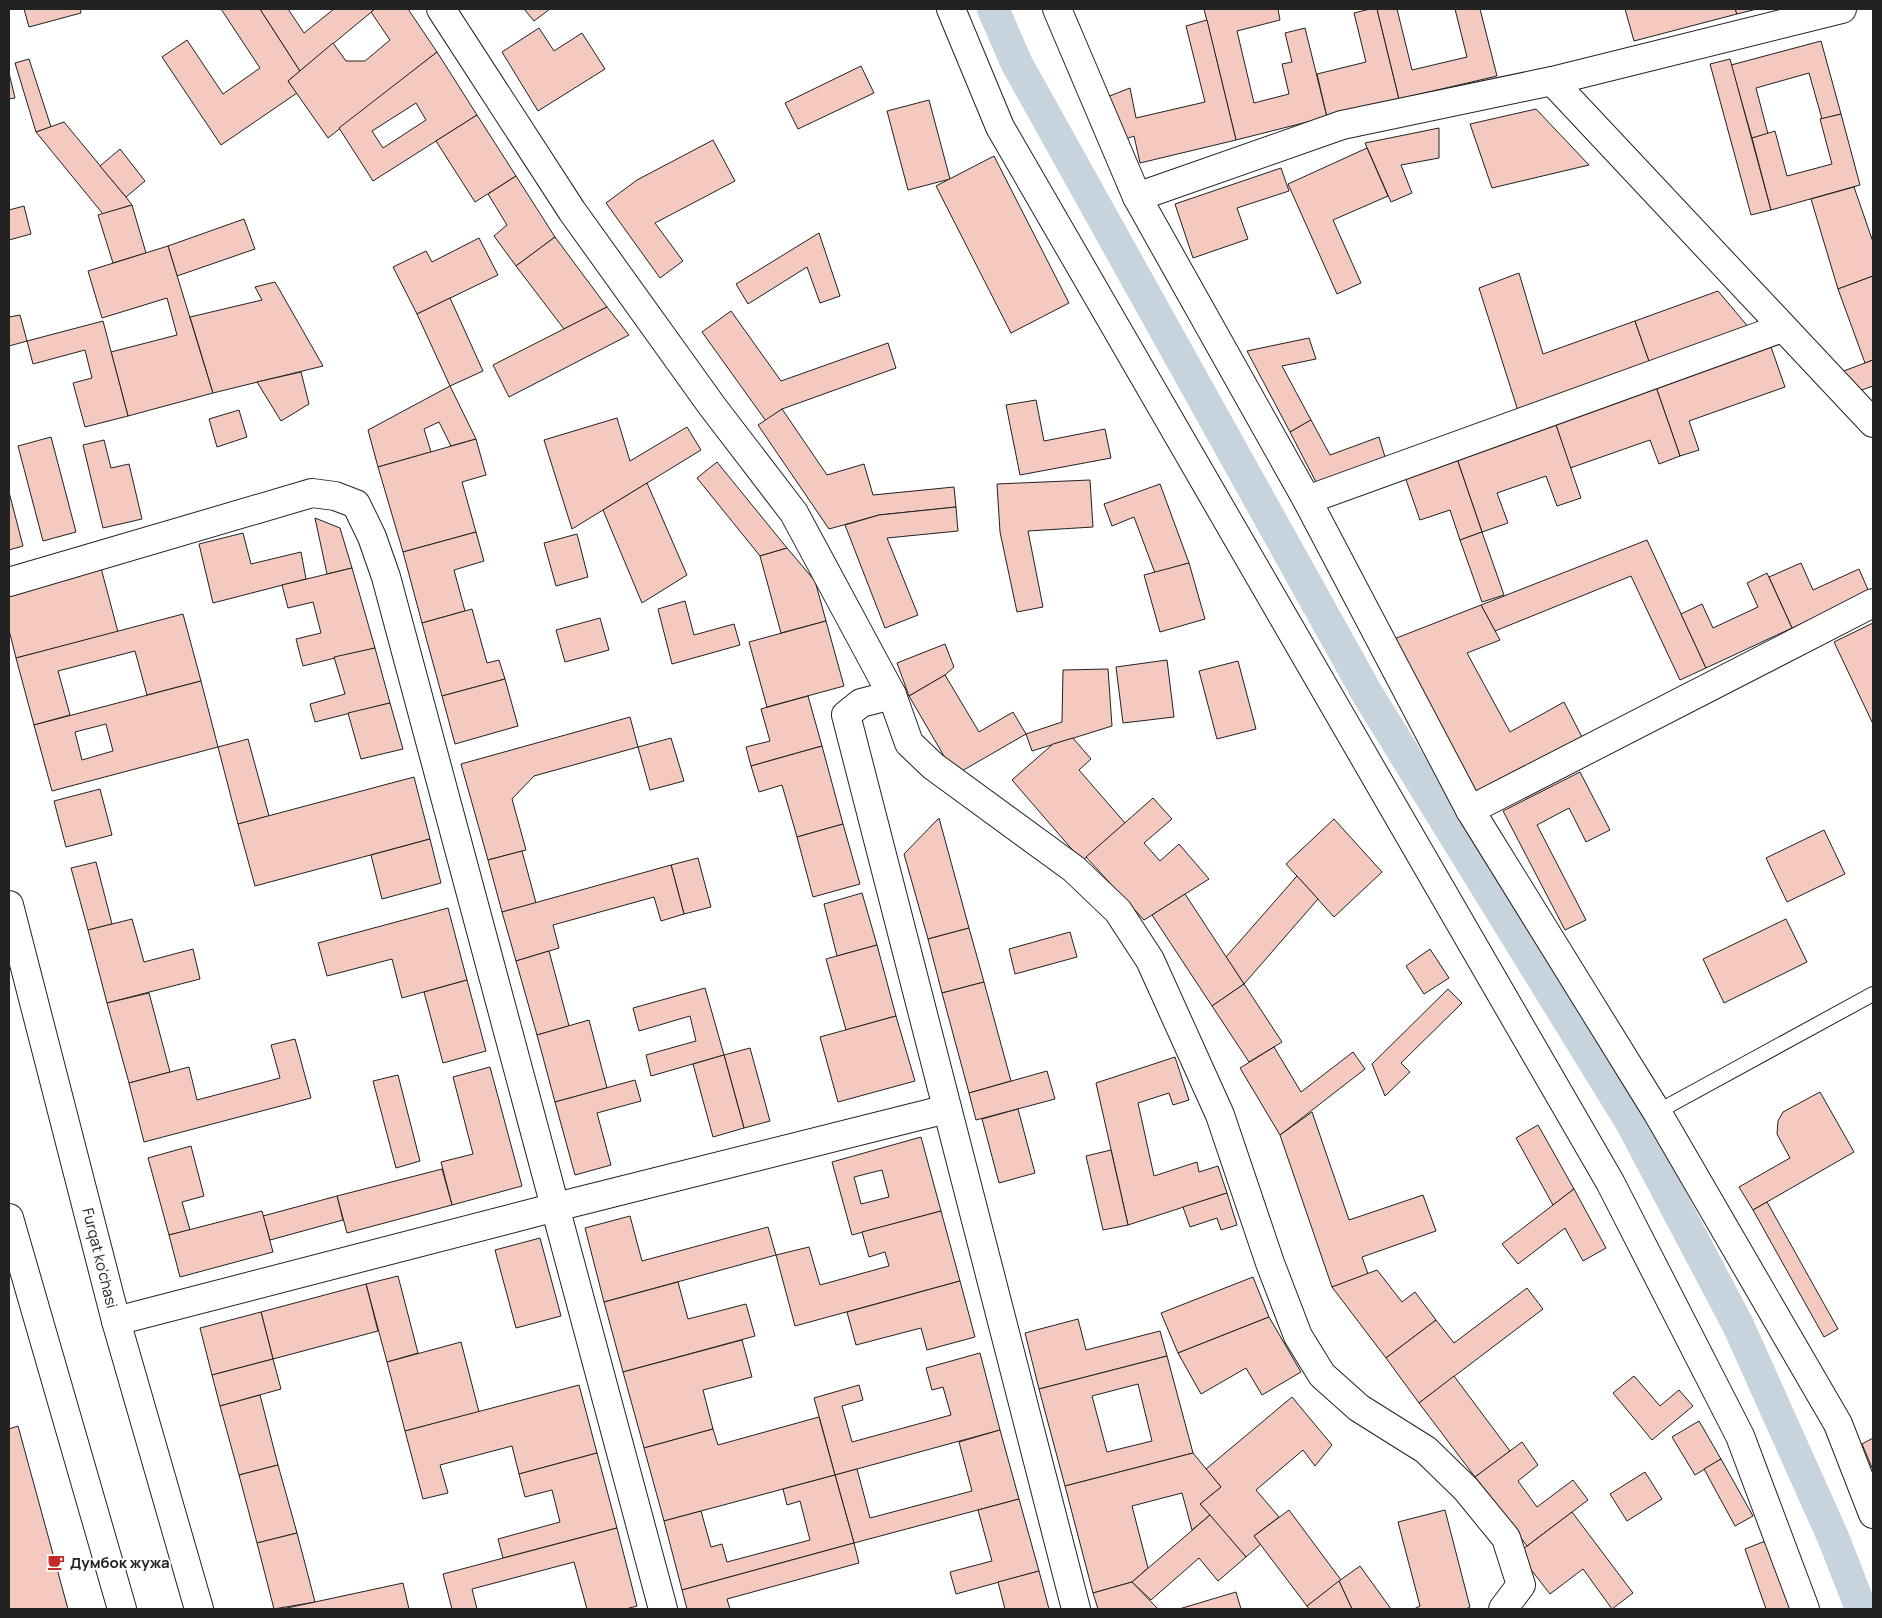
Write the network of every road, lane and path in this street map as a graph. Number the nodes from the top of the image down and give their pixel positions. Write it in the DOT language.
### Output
graph roads {
  1 [pos="441,9"];
  2 [pos="951,9"];
  3 [pos="1057,9"];
  4 [pos="1842,9"];
  5 [pos="1552,81"];
  6 [pos="1137,197"];
  7 [pos="1782,328"];
  8 [pos="1873,424"];
  9 [pos="1307,500"];
  10 [pos="9,582"];
  11 [pos="1873,603"];
  12 [pos="892,695"];
  13 [pos="1470,810"];
  14 [pos="9,905"];
  15 [pos="1873,994"];
  16 [pos="948,1109"];
  17 [pos="1657,1112"];
  18 [pos="556,1207"];
  19 [pos="10,1230"];
  20 [pos="116,1321"];
  21 [pos="1873,1514"];
  22 [pos="122,1609"];
  23 [pos="199,1609"];
  24 [pos="663,1609"];
  25 [pos="1076,1609"];
  26 [pos="1504,1609"];
  27 [pos="1805,1609"];
  1 -- 12 [label="street"];
  2 -- 27 [label="street"];
  3 -- 6 [label="street"];
  4 -- 5 [label="street"];
  5 -- 6 [label="street"];
  5 -- 7 [label="street"];
  6 -- 9 [label="street"];
  7 -- 8 [label="street"];
  7 -- 9 [label="street"];
  9 -- 13 [label="street"];
  10 -- 18 [label="street"];
  11 -- 13 [label="street"];
  12 -- 16 [label="street"];
  12 -- 26 [label="street"];
  13 -- 17 [label="street"];
  14 -- 20 [label="street, Furqat ko'chasi"];
  15 -- 17 [label="lane"];
  16 -- 18 [label="street"];
  16 -- 25 [label="street"];
  17 -- 21 [label="street"];
  18 -- 20 [label="street"];
  18 -- 24 [label="street"];
  19 -- 22 [label="street"];
  20 -- 23 [label="street, Furqat ko'chasi"];
}
